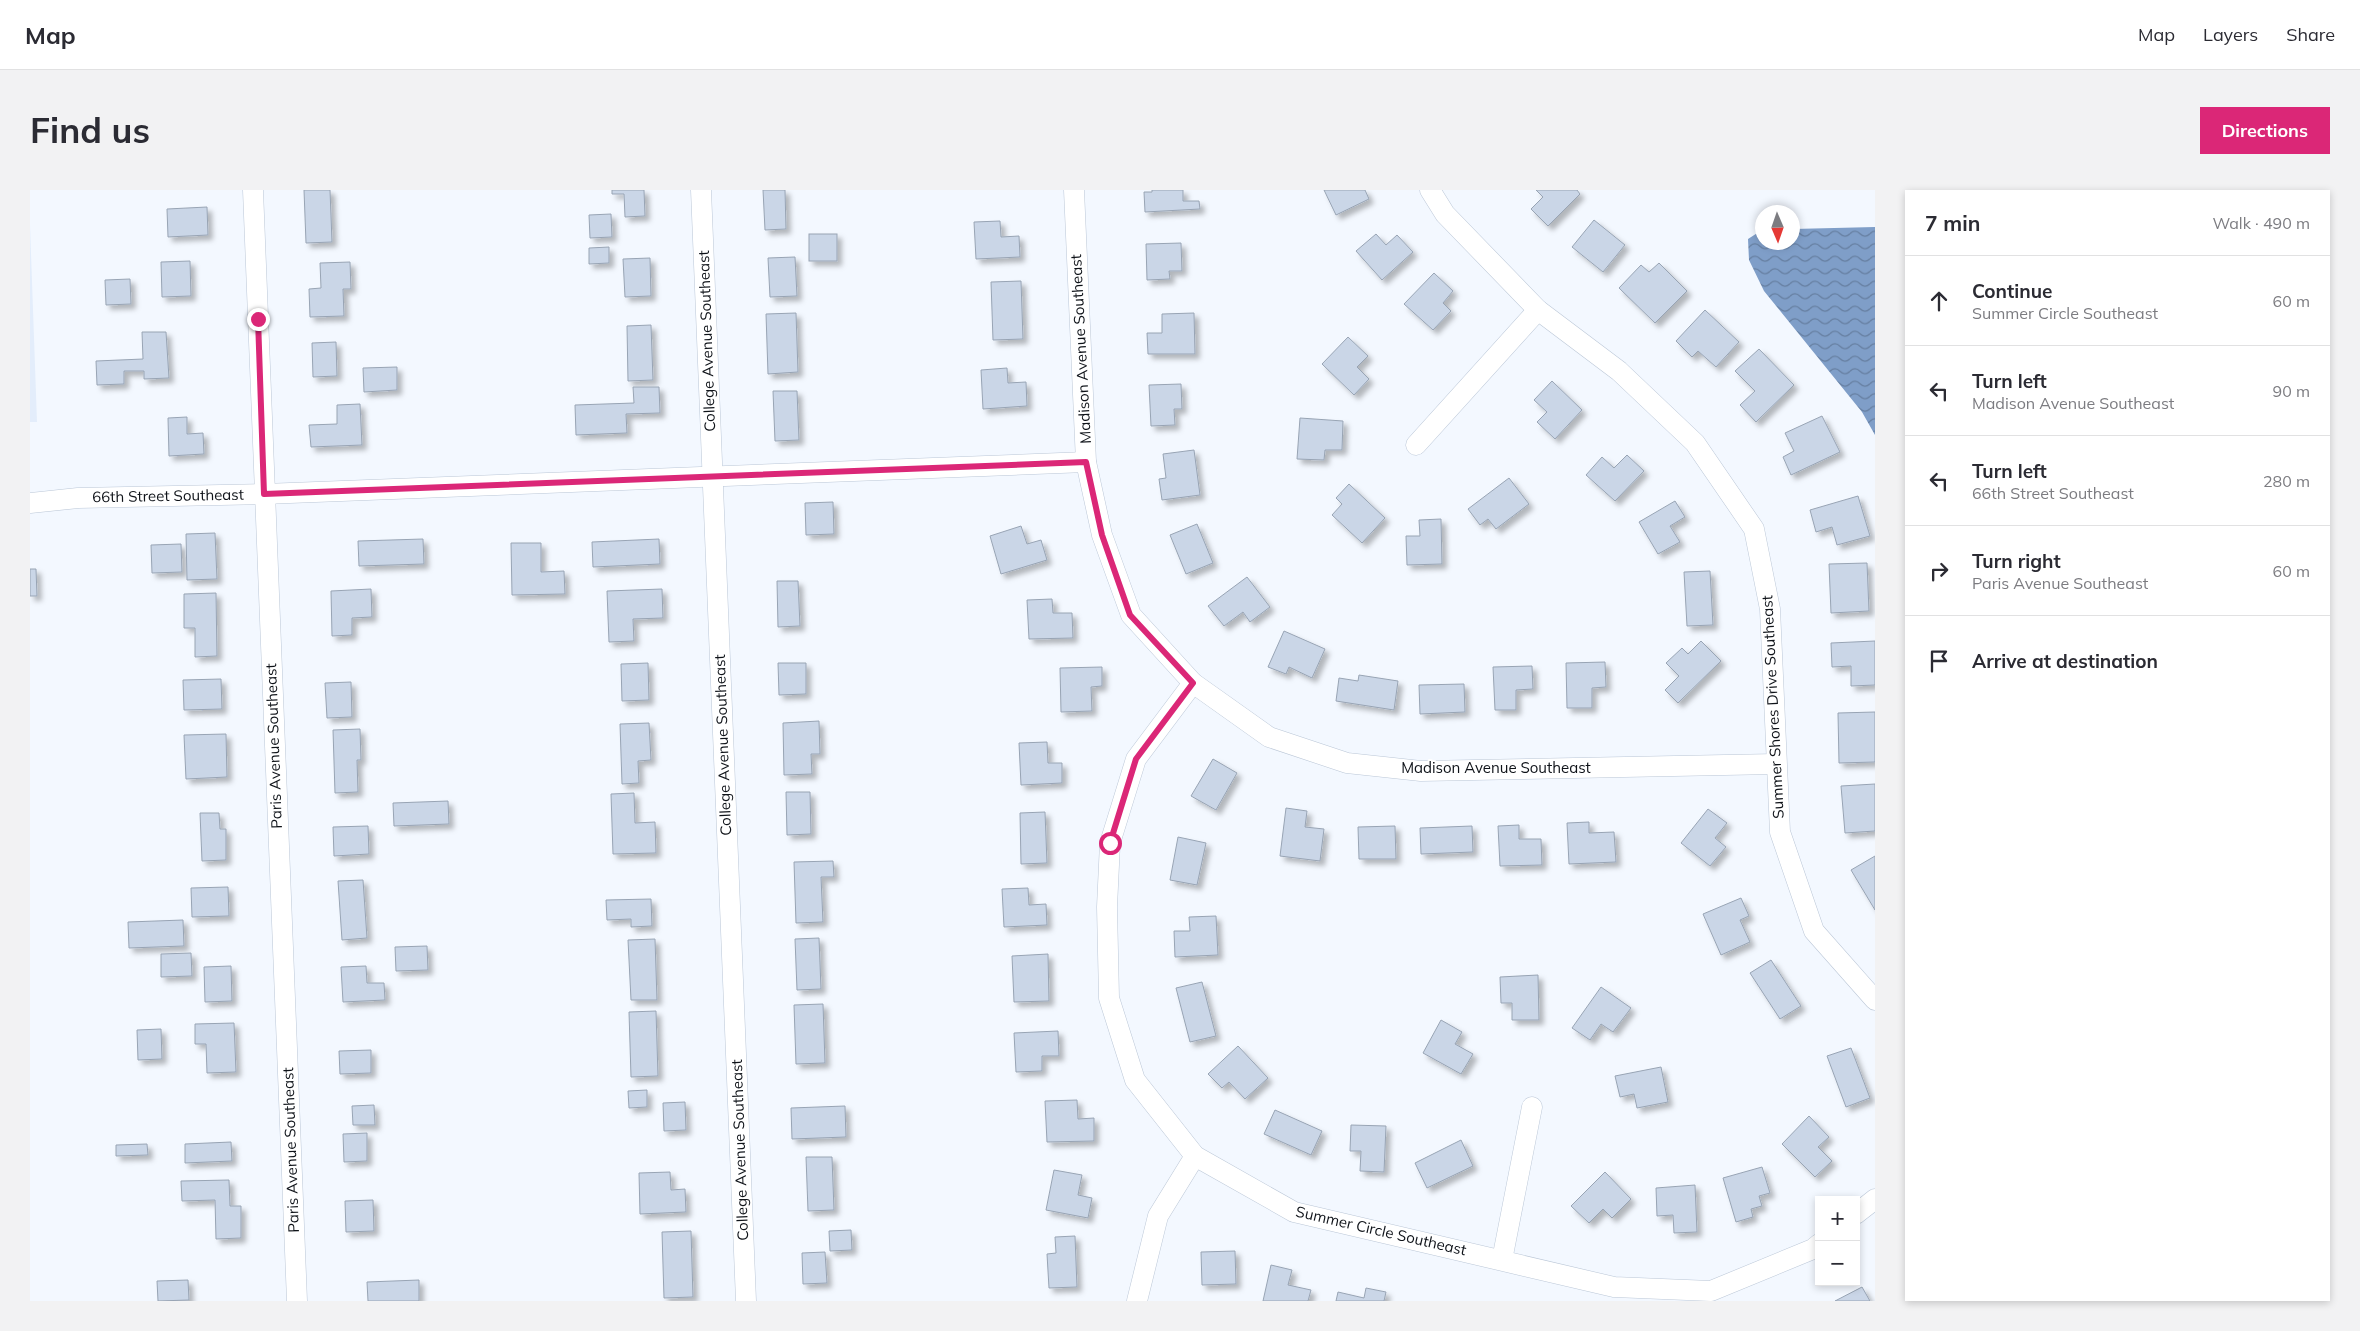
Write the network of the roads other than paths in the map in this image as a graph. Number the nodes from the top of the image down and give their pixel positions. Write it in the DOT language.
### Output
graph roads {
  1 [pos="253,190"];
  2 [pos="701,190"];
  3 [pos="1074,190"];
  4 [pos="1430,190"];
  5 [pos="1538,310"];
  6 [pos="1416,445"];
  7 [pos="1086,462"];
  8 [pos="713,475"];
  9 [pos="264,494"];
  10 [pos="30,503"];
  11 [pos="1193,683"];
  12 [pos="1776,764"];
  13 [pos="1875,1000"];
  14 [pos="1532,1107"];
  15 [pos="1195,1156"];
  16 [pos="1875,1199"];
  17 [pos="1860,1211"];
  18 [pos="1815,1247"];
  19 [pos="1502,1260"];
  20 [pos="297,1301"];
  21 [pos="746,1301"];
  22 [pos="1137,1301"];
  1 -- 9 [label="street, Paris Avenue Southeast"];
  2 -- 8 [label="street, College Avenue Southeast"];
  3 -- 7 [label="street, Madison Avenue Southeast"];
  4 -- 5 [label="street, Summer Shores Drive Southeast"];
  5 -- 6 [label="street"];
  5 -- 12 [label="street, Summer Shores Drive Southeast"];
  7 -- 8 [label="street, 66th Street Southeast"];
  7 -- 11 [label="street, Madison Avenue Southeast"];
  8 -- 9 [label="street, 66th Street Southeast"];
  8 -- 21 [label="street, College Avenue Southeast"];
  9 -- 10 [label="street, 66th Street Southeast"];
  9 -- 20 [label="street, Paris Avenue Southeast"];
  11 -- 12 [label="street, Madison Avenue Southeast"];
  11 -- 15 [label="street, Summer Circle Southeast"];
  12 -- 13 [label="street, Summer Shores Drive Southeast"];
  14 -- 19 [label="street"];
  15 -- 19 [label="street, Summer Circle Southeast"];
  15 -- 22 [label="street"];
  16 -- 17 [label="street"];
  18 -- 19 [label="street, Summer Circle Southeast"];
}
